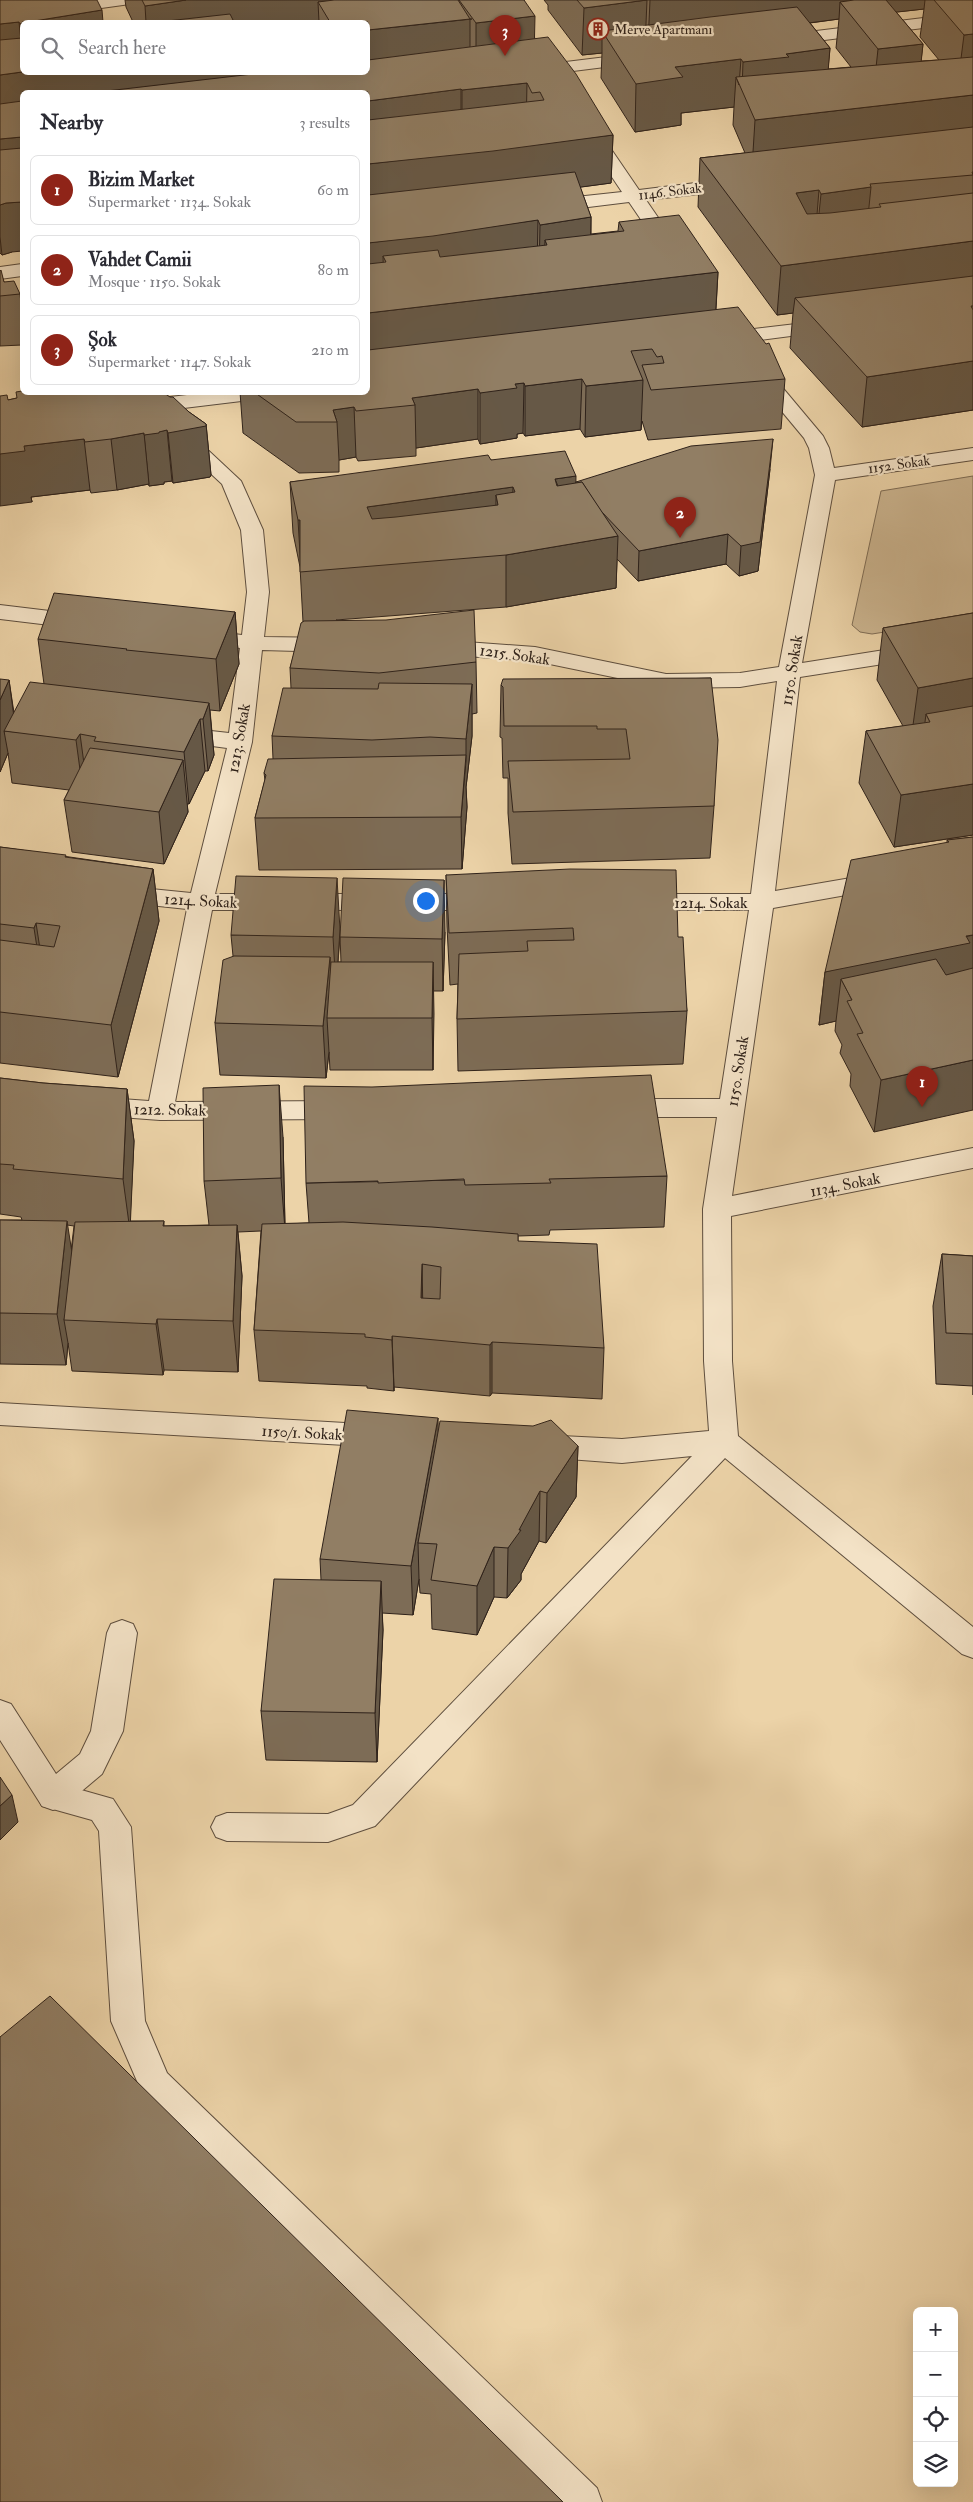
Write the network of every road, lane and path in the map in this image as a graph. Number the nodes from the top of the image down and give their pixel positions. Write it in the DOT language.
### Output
graph roads {
  1 [pos="123,0"];
  2 [pos="0,16"];
  3 [pos="973,17"];
  4 [pos="765,42"];
  5 [pos="656,56"];
  6 [pos="542,61"];
  7 [pos="519,73"];
  8 [pos="558,85"];
  9 [pos="580,116"];
  10 [pos="751,182"];
  11 [pos="635,195"];
  12 [pos="526,208"];
  13 [pos="682,266"];
  14 [pos="20,270"];
  15 [pos="0,273"];
  16 [pos="847,324"];
  17 [pos="725,330"];
  18 [pos="701,341"];
  19 [pos="124,395"];
  20 [pos="243,395"];
  21 [pos="139,408"];
  22 [pos="109,411"];
  23 [pos="973,454"];
  24 [pos="825,475"];
  25 [pos="0,612"];
  26 [pos="106,625"];
  27 [pos="184,635"];
  28 [pos="251,643"];
  29 [pos="973,643"];
  30 [pos="357,645"];
  31 [pos="414,646"];
  32 [pos="789,674"];
  33 [pos="154,731"];
  34 [pos="240,742"];
  35 [pos="906,876"];
  36 [pos="98,892"];
  37 [pos="201,902"];
  38 [pos="506,902"];
  39 [pos="615,902"];
  40 [pos="762,902"];
  41 [pos="66,1104"];
  42 [pos="593,1108"];
  43 [pos="731,1108"];
  44 [pos="367,1110"];
  45 [pos="160,1111"];
  46 [pos="973,1158"];
  47 [pos="717,1209"];
  48 [pos="0,1414"];
  49 [pos="405,1438"];
  50 [pos="724,1441"];
  51 [pos="514,1445"];
  52 [pos="122,1633"];
  53 [pos="973,1645"];
  54 [pos="0,1713"];
  55 [pos="52,1796"];
  56 [pos="227,1827"];
  57 [pos="583,2502"];
  1 -- 2 [label="street"];
  3 -- 4 [label="street"];
  5 -- 6 [label="street"];
  6 -- 7 [label="street"];
  6 -- 8 [label="street"];
  9 -- 11 [label="street"];
  10 -- 11 [label="street, 1146. Sokak"];
  11 -- 12 [label="street, 1146. Sokak"];
  11 -- 13 [label="street"];
  14 -- 15 [label="street"];
  16 -- 17 [label="street"];
  17 -- 18 [label="street"];
  17 -- 24 [label="street, 1150. Sokak"];
  19 -- 21 [label="street, 1213. Sokak"];
  20 -- 21 [label="street"];
  21 -- 22 [label="street"];
  21 -- 28 [label="street, 1213. Sokak"];
  23 -- 24 [label="street, 1152. Sokak"];
  24 -- 32 [label="street, 1150. Sokak"];
  25 -- 26 [label="street"];
  27 -- 28 [label="street"];
  28 -- 30 [label="street"];
  28 -- 34 [label="street, 1213. Sokak"];
  29 -- 32 [label="street, 1215. Sokak"];
  31 -- 32 [label="street, 1215. Sokak"];
  32 -- 40 [label="street, 1150. Sokak"];
  33 -- 34 [label="street"];
  34 -- 37 [label="street, 1213. Sokak"];
  35 -- 40 [label="street, 1214. Sokak"];
  36 -- 37 [label="street, 1214. Sokak"];
  37 -- 38 [label="street, 1214. Sokak"];
  37 -- 45 [label="street, 1213. Sokak"];
  39 -- 40 [label="street, 1214. Sokak"];
  40 -- 43 [label="street, 1150. Sokak"];
  41 -- 45 [label="street, 1212. Sokak"];
  42 -- 43 [label="street"];
  43 -- 47 [label="street, 1150. Sokak"];
  44 -- 45 [label="street, 1212. Sokak"];
  46 -- 47 [label="street, 1134. Sokak"];
  47 -- 50 [label="street, 1150. Sokak"];
  48 -- 49 [label="street, 1150/1. Sokak"];
  50 -- 51 [label="street"];
  50 -- 53 [label="street"];
  50 -- 56 [label="street"];
  52 -- 55 [label="street"];
  54 -- 55 [label="street"];
  55 -- 57 [label="street"];
}
